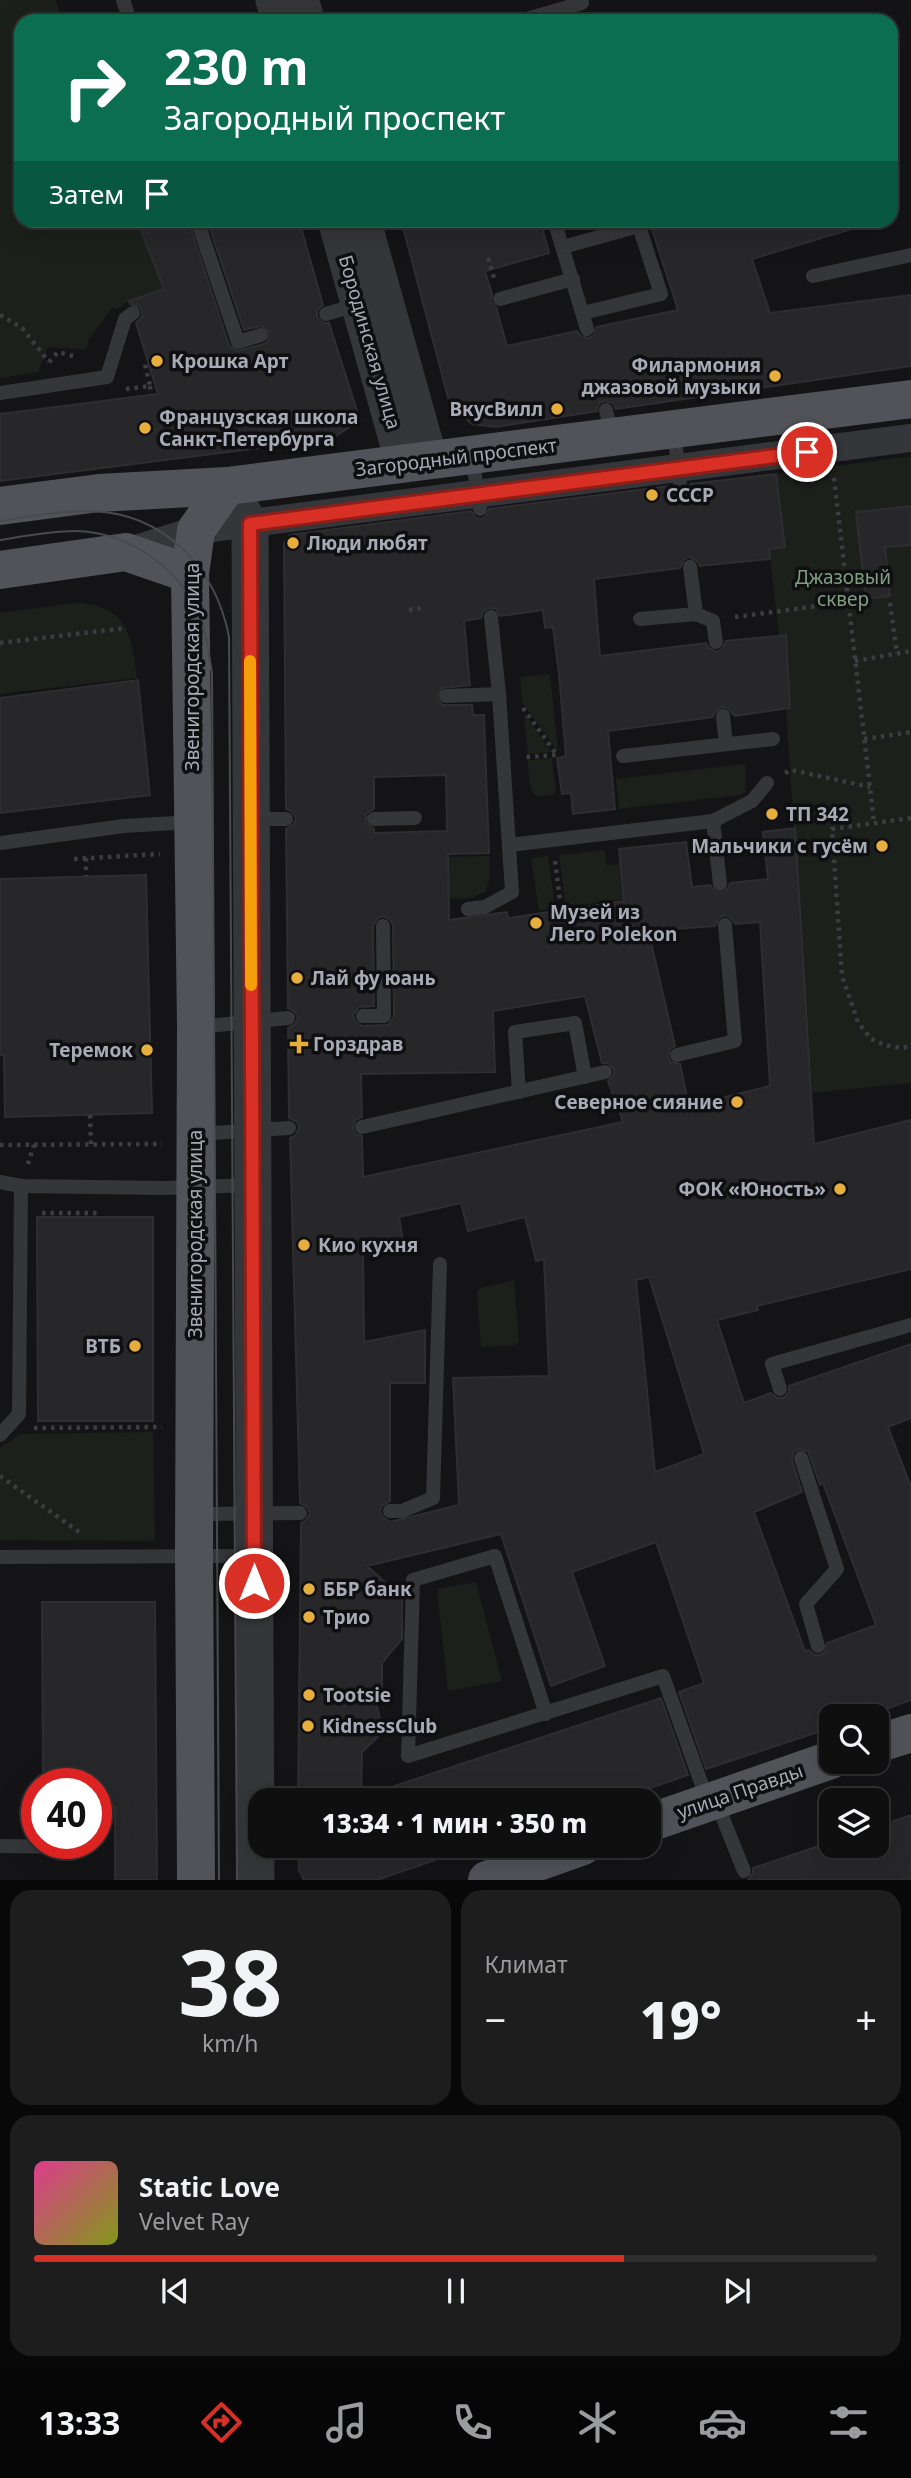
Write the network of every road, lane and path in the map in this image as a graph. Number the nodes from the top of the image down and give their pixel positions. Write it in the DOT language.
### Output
graph roads {
  1 [pos="582,3"];
  2 [pos="544,14"];
  3 [pos="200,228"];
  4 [pos="338,228"];
  5 [pos="366,228"];
  6 [pos="557,228"];
  7 [pos="632,228"];
  8 [pos="640,228"];
  9 [pos="563,247"];
  10 [pos="911,255"];
  11 [pos="813,276"];
  12 [pos="573,279"];
  13 [pos="500,299"];
  14 [pos="358,305"];
  15 [pos="133,313"];
  16 [pos="583,313"];
  17 [pos="0,316"];
  18 [pos="587,329"];
  19 [pos="261,334"];
  20 [pos="49,362"];
  21 [pos="150,386"];
  22 [pos="0,393"];
  23 [pos="151,395"];
  24 [pos="911,399"];
  25 [pos="674,430"];
  26 [pos="911,438"];
  27 [pos="472,455"];
  28 [pos="834,475"];
  29 [pos="679,477"];
  30 [pos="418,478"];
  31 [pos="227,486"];
  32 [pos="479,502"];
  33 [pos="0,506"];
  34 [pos="250,524"];
  35 [pos="197,530"];
  36 [pos="126,552"];
  37 [pos="690,567"];
  38 [pos="0,570"];
  39 [pos="190,574"];
  40 [pos="848,602"];
  41 [pos="890,603"];
  42 [pos="422,608"];
  43 [pos="409,610"];
  44 [pos="696,614"];
  45 [pos="491,617"];
  46 [pos="640,619"];
  47 [pos="713,621"];
  48 [pos="126,628"];
  49 [pos="716,642"];
  50 [pos="0,643"];
  51 [pos="911,652"];
  52 [pos="897,654"];
  53 [pos="855,661"];
  54 [pos="499,694"];
  55 [pos="446,696"];
  56 [pos="723,716"];
  57 [pos="911,732"];
  58 [pos="773,739"];
  59 [pos="864,739"];
  60 [pos="726,744"];
  61 [pos="623,756"];
  62 [pos="503,759"];
  63 [pos="791,770"];
  64 [pos="767,783"];
  65 [pos="870,787"];
  66 [pos="415,818"];
  67 [pos="911,818"];
  68 [pos="374,819"];
  69 [pos="713,821"];
  70 [pos="192,822"];
  71 [pos="874,822"];
  72 [pos="552,840"];
  73 [pos="0,843"];
  74 [pos="509,845"];
  75 [pos="164,854"];
  76 [pos="86,858"];
  77 [pos="61,859"];
  78 [pos="86,876"];
  79 [pos="720,884"];
  80 [pos="560,901"];
  81 [pos="468,909"];
  82 [pos="725,925"];
  83 [pos="383,926"];
  84 [pos="363,1016"];
  85 [pos="288,1018"];
  86 [pos="251,1021"];
  87 [pos="196,1027"];
  88 [pos="911,1046"];
  89 [pos="677,1055"];
  90 [pos="605,1072"];
  91 [pos="585,1077"];
  92 [pos="519,1093"];
  93 [pos="90,1115"];
  94 [pos="362,1127"];
  95 [pos="289,1128"];
  96 [pos="252,1130"];
  97 [pos="181,1139"];
  98 [pos="91,1144"];
  99 [pos="0,1145"];
  100 [pos="0,1182"];
  101 [pos="253,1185"];
  102 [pos="21,1186"];
  103 [pos="194,1188"];
  104 [pos="103,1213"];
  105 [pos="21,1214"];
  106 [pos="440,1264"];
  107 [pos="911,1325"];
  108 [pos="780,1389"];
  109 [pos="167,1426"];
  110 [pos="4,1432"];
  111 [pos="801,1458"];
  112 [pos="0,1476"];
  113 [pos="390,1511"];
  114 [pos="253,1513"];
  115 [pos="300,1513"];
  116 [pos="194,1514"];
  117 [pos="111,1555"];
  118 [pos="194,1556"];
  119 [pos="254,1556"];
  120 [pos="0,1557"];
  121 [pos="818,1646"];
  122 [pos="546,1714"];
  123 [pos="911,1733"];
  124 [pos="889,1740"];
  125 [pos="819,1764"];
  126 [pos="712,1801"];
  127 [pos="661,1819"];
  128 [pos="0,1846"];
  129 [pos="21,1846"];
  130 [pos="549,1858"];
  131 [pos="744,1871"];
  132 [pos="196,1880"];
  133 [pos="256,1880"];
  134 [pos="487,1880"];
  1 -- 2 [label="lane"];
  3 -- 19 [label="lane"];
  4 -- 14 [label="street, Бородинская улица"];
  5 -- 14 [label="street, Бородинская улица"];
  6 -- 9 [label="lane"];
  7 -- 9 [label="lane"];
  8 -- 16 [label="lane"];
  9 -- 12 [label="lane"];
  10 -- 11 [label="lane"];
  12 -- 13 [label="lane"];
  12 -- 16 [label="lane"];
  14 -- 30 [label="street, Бородинская улица"];
  15 -- 22 [label="lane"];
  16 -- 18 [label="lane"];
  17 -- 20 [label="path"];
  21 -- 23 [label="path"];
  24 -- 25 [label="main road, Загородный проспект"];
  25 -- 27 [label="main road, Загородный проспект"];
  25 -- 29 [label="lane"];
  26 -- 29 [label="street, Загородный проспект"];
  27 -- 30 [label="main road, Загородный проспект"];
  27 -- 32 [label="lane"];
  28 -- 40 [label="path"];
  29 -- 32 [label="street, Загородный проспект"];
  30 -- 31 [label="main road, Загородный проспект"];
  30 -- 32 [label="street, Загородный проспект"];
  30 -- 34 [label="street, Загородный проспект"];
  31 -- 33 [label="main road, Загородный проспект"];
  31 -- 34 [label="street"];
  31 -- 35 [label="main road, Звенигородская улица"];
  34 -- 35 [label="street, Загородный проспект"];
  34 -- 86 [label="street"];
  35 -- 36 [label="street, Загородный проспект"];
  35 -- 39 [label="main road, Звенигородская улица"];
  36 -- 38 [label="main road, Загородный проспект"];
  36 -- 39 [label="main road, Загородный проспект"];
  37 -- 44 [label="lane"];
  39 -- 70 [label="main road, Звенигородская улица"];
  40 -- 47 [label="path"];
  40 -- 53 [label="path"];
  41 -- 52 [label="path"];
  42 -- 43 [label="path"];
  44 -- 46 [label="lane"];
  44 -- 47 [label="lane"];
  45 -- 54 [label="lane"];
  47 -- 49 [label="lane"];
  48 -- 50 [label="path"];
  51 -- 52 [label="path"];
  52 -- 53 [label="path"];
  53 -- 59 [label="path"];
  54 -- 55 [label="lane"];
  54 -- 62 [label="lane"];
  54 -- 62 [label="path"];
  56 -- 60 [label="lane"];
  57 -- 59 [label="path"];
  58 -- 60 [label="lane"];
  59 -- 65 [label="path"];
  60 -- 61 [label="lane"];
  62 -- 74 [label="lane"];
  63 -- 65 [label="path"];
  64 -- 69 [label="lane"];
  65 -- 71 [label="path"];
  66 -- 68 [label="lane"];
  67 -- 71 [label="path"];
  69 -- 72 [label="lane"];
  69 -- 79 [label="lane"];
  70 -- 73 [label="lane"];
  70 -- 87 [label="main road, Звенигородская улица"];
  71 -- 88 [label="path"];
  72 -- 74 [label="lane"];
  72 -- 80 [label="path"];
  74 -- 81 [label="lane"];
  75 -- 76 [label="path"];
  76 -- 77 [label="path"];
  76 -- 78 [label="path"];
  82 -- 89 [label="lane"];
  83 -- 84 [label="lane"];
  85 -- 86 [label="lane"];
  86 -- 87 [label="lane"];
  86 -- 96 [label="street"];
  87 -- 97 [label="main road, Звенигородская улица"];
  90 -- 91 [label="lane"];
  91 -- 92 [label="lane"];
  91 -- 92 [label="lane"];
  92 -- 94 [label="lane"];
  93 -- 98 [label="path"];
  95 -- 96 [label="lane"];
  96 -- 97 [label="lane"];
  96 -- 101 [label="street"];
  97 -- 98 [label="path"];
  97 -- 103 [label="main road, Звенигородская улица"];
  98 -- 99 [label="path"];
  100 -- 102 [label="lane"];
  101 -- 103 [label="lane"];
  101 -- 114 [label="street"];
  102 -- 103 [label="lane"];
  102 -- 105 [label="lane"];
  103 -- 116 [label="main road, Звенигородская улица"];
  104 -- 105 [label="path"];
  105 -- 110 [label="lane"];
  106 -- 113 [label="lane"];
  107 -- 108 [label="lane"];
  109 -- 110 [label="path"];
  111 -- 121 [label="lane"];
  112 -- 117 [label="path"];
  114 -- 115 [label="lane"];
  114 -- 116 [label="lane"];
  114 -- 119 [label="street"];
  116 -- 118 [label="main road, Звенигородская улица"];
  117 -- 118 [label="lane"];
  117 -- 120 [label="lane"];
  118 -- 119 [label="lane"];
  118 -- 132 [label="main road, Звенигородская улица"];
  119 -- 133 [label="street"];
  122 -- 122 [label="lane"];
  122 -- 126 [label="lane"];
  123 -- 124 [label="main road"];
  125 -- 126 [label="main road, улица Правды"];
  126 -- 127 [label="main road, улица Правды"];
  126 -- 131 [label="lane"];
  128 -- 129 [label="lane"];
  130 -- 134 [label="main road"];
}
